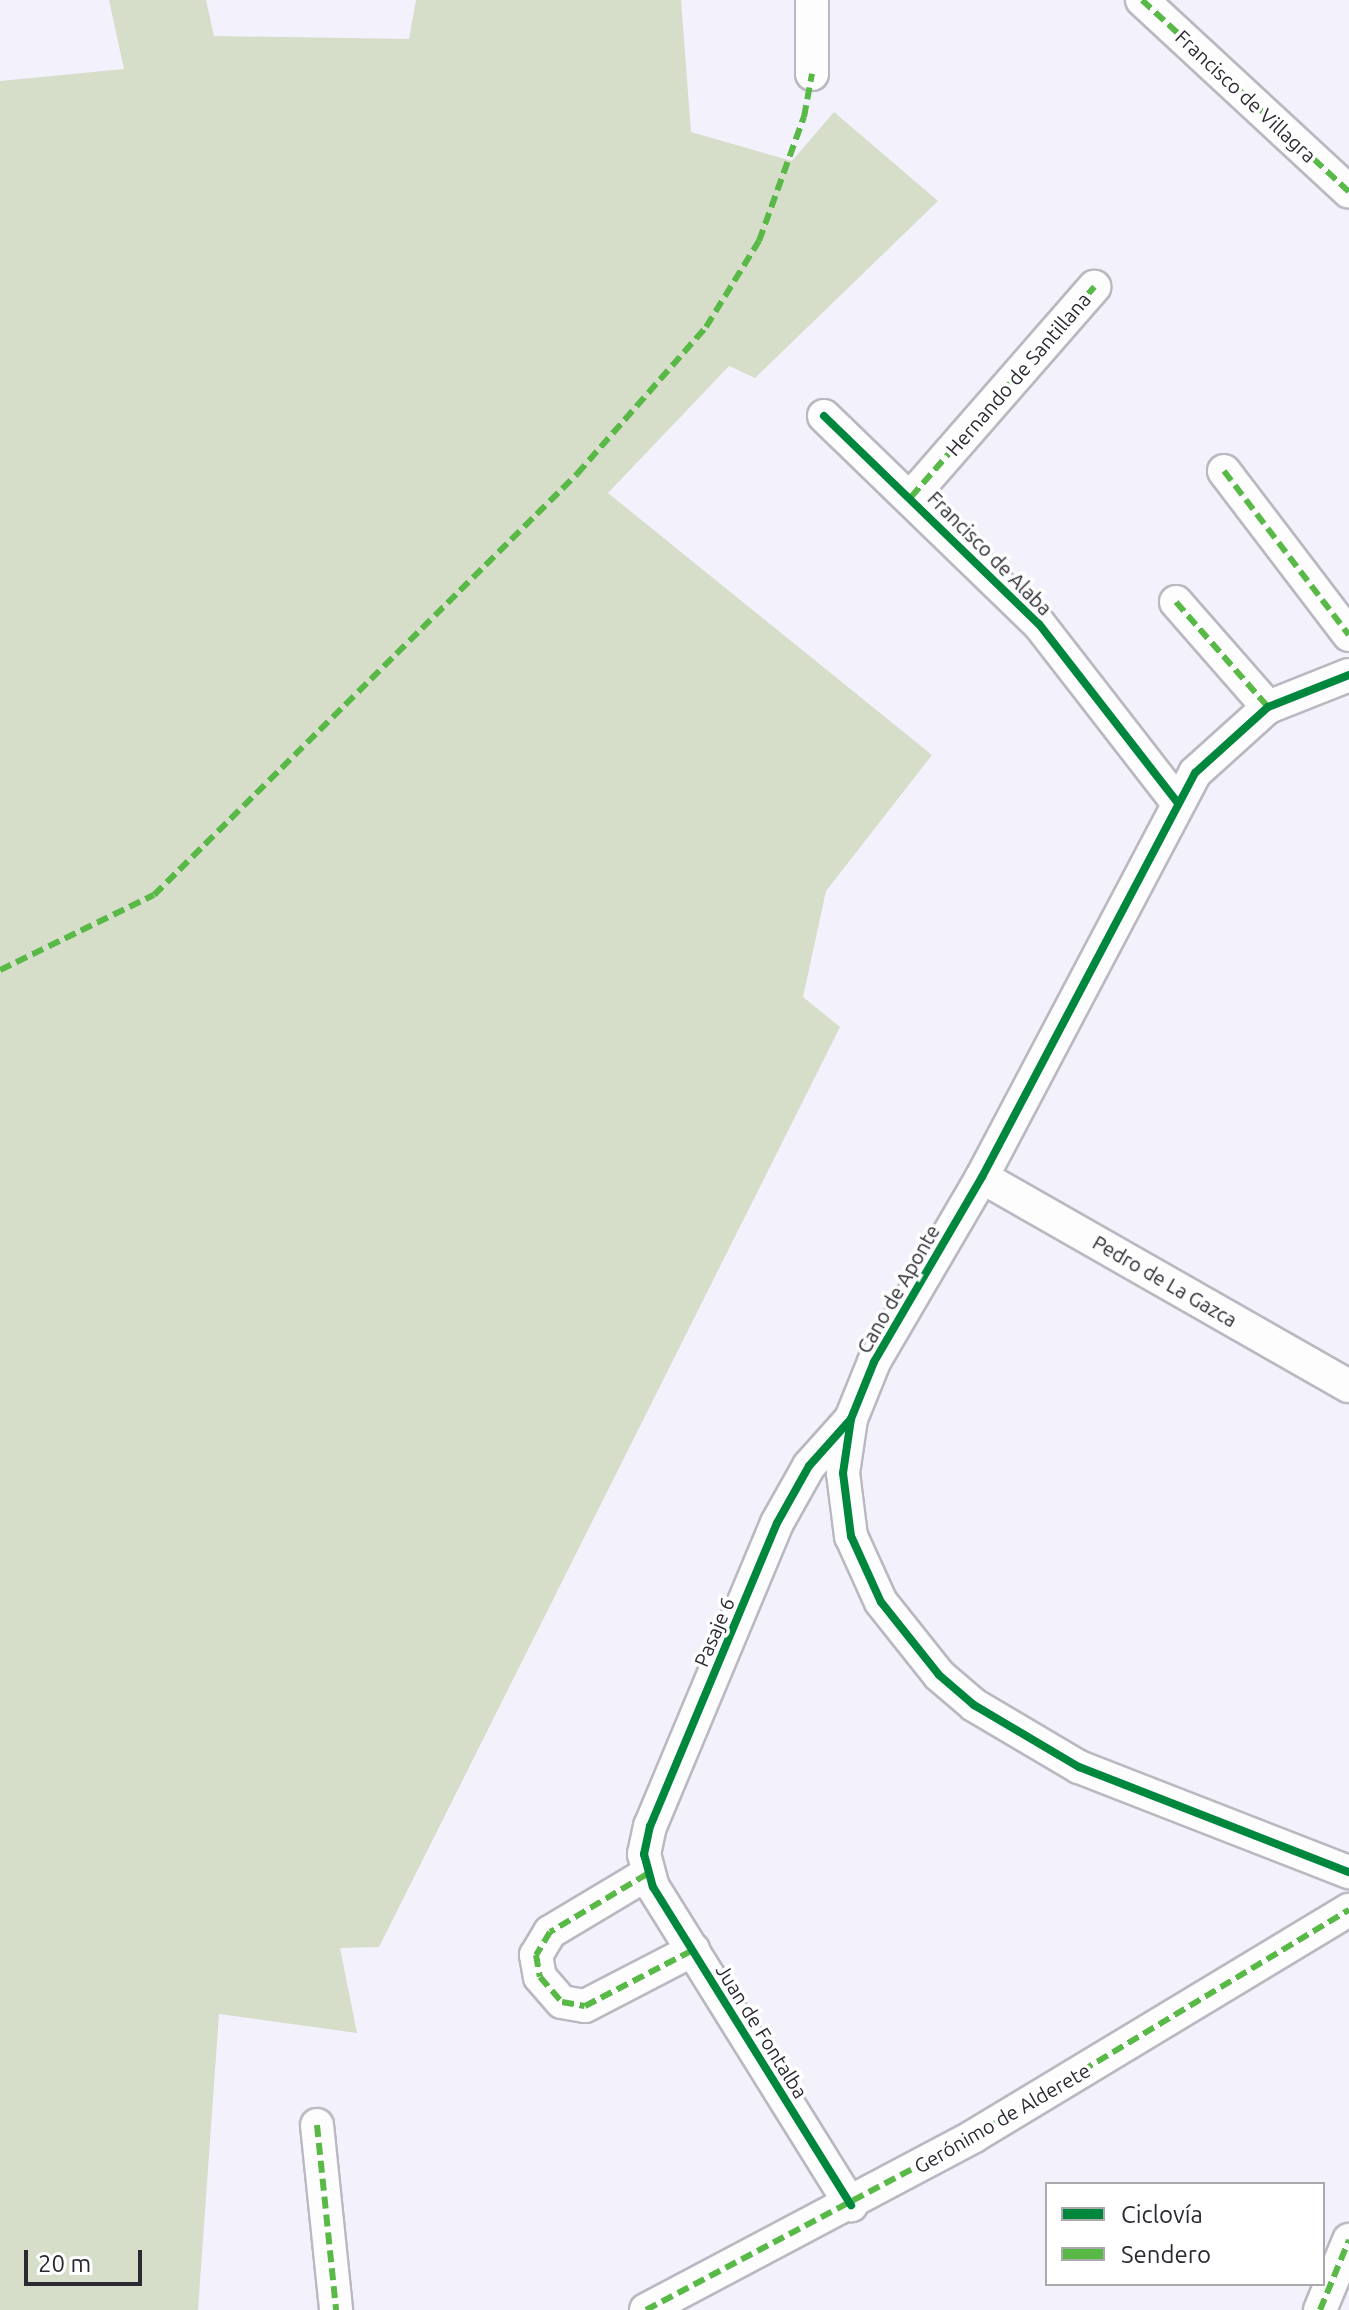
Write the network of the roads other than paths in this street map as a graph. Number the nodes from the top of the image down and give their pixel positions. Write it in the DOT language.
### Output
graph roads {
  1 [pos="812,0"];
  2 [pos="1142,0"];
  3 [pos="812,74"];
  4 [pos="1349,192"];
  5 [pos="1094,287"];
  6 [pos="824,416"];
  7 [pos="1224,471"];
  8 [pos="911,497"];
  9 [pos="1176,602"];
  10 [pos="1349,635"];
  11 [pos="1349,675"];
  12 [pos="1268,707"];
  13 [pos="1177,802"];
  14 [pos="982,1177"];
  15 [pos="1349,1386"];
  16 [pos="851,1419"];
  17 [pos="1349,1872"];
  18 [pos="647,1874"];
  19 [pos="1349,1910"];
  20 [pos="693,1950"];
  21 [pos="317,2125"];
  22 [pos="851,2205"];
  23 [pos="1349,2240"];
  24 [pos="336,2310"];
  25 [pos="646,2310"];
  26 [pos="1320,2310"];
  1 -- 3 [label="street"];
  2 -- 4 [label="street, Francisco de Villagra"];
  5 -- 8 [label="street, Hernando de Santillana"];
  6 -- 8 [label="street, Francisco de Alaba"];
  7 -- 10 [label="street"];
  8 -- 13 [label="street, Francisco de Alaba"];
  9 -- 12 [label="street"];
  11 -- 12 [label="street, Cano de Aponte"];
  12 -- 13 [label="street, Cano de Aponte"];
  13 -- 14 [label="street, Cano de Aponte"];
  14 -- 15 [label="street, Pedro de La Gazca"];
  14 -- 16 [label="street, Cano de Aponte"];
  16 -- 17 [label="street, Cano de Aponte"];
  16 -- 18 [label="street, Pasaje 6"];
  18 -- 20 [label="street, Juan de Fontalba"];
  18 -- 20 [label="street, Juan de Fontalba"];
  19 -- 22 [label="street, Gerónimo de Alderete"];
  20 -- 22 [label="street, Juan de Fontalba"];
  21 -- 24 [label="street"];
  22 -- 25 [label="street, Gerónimo de Alderete"];
  23 -- 26 [label="street"];
}
